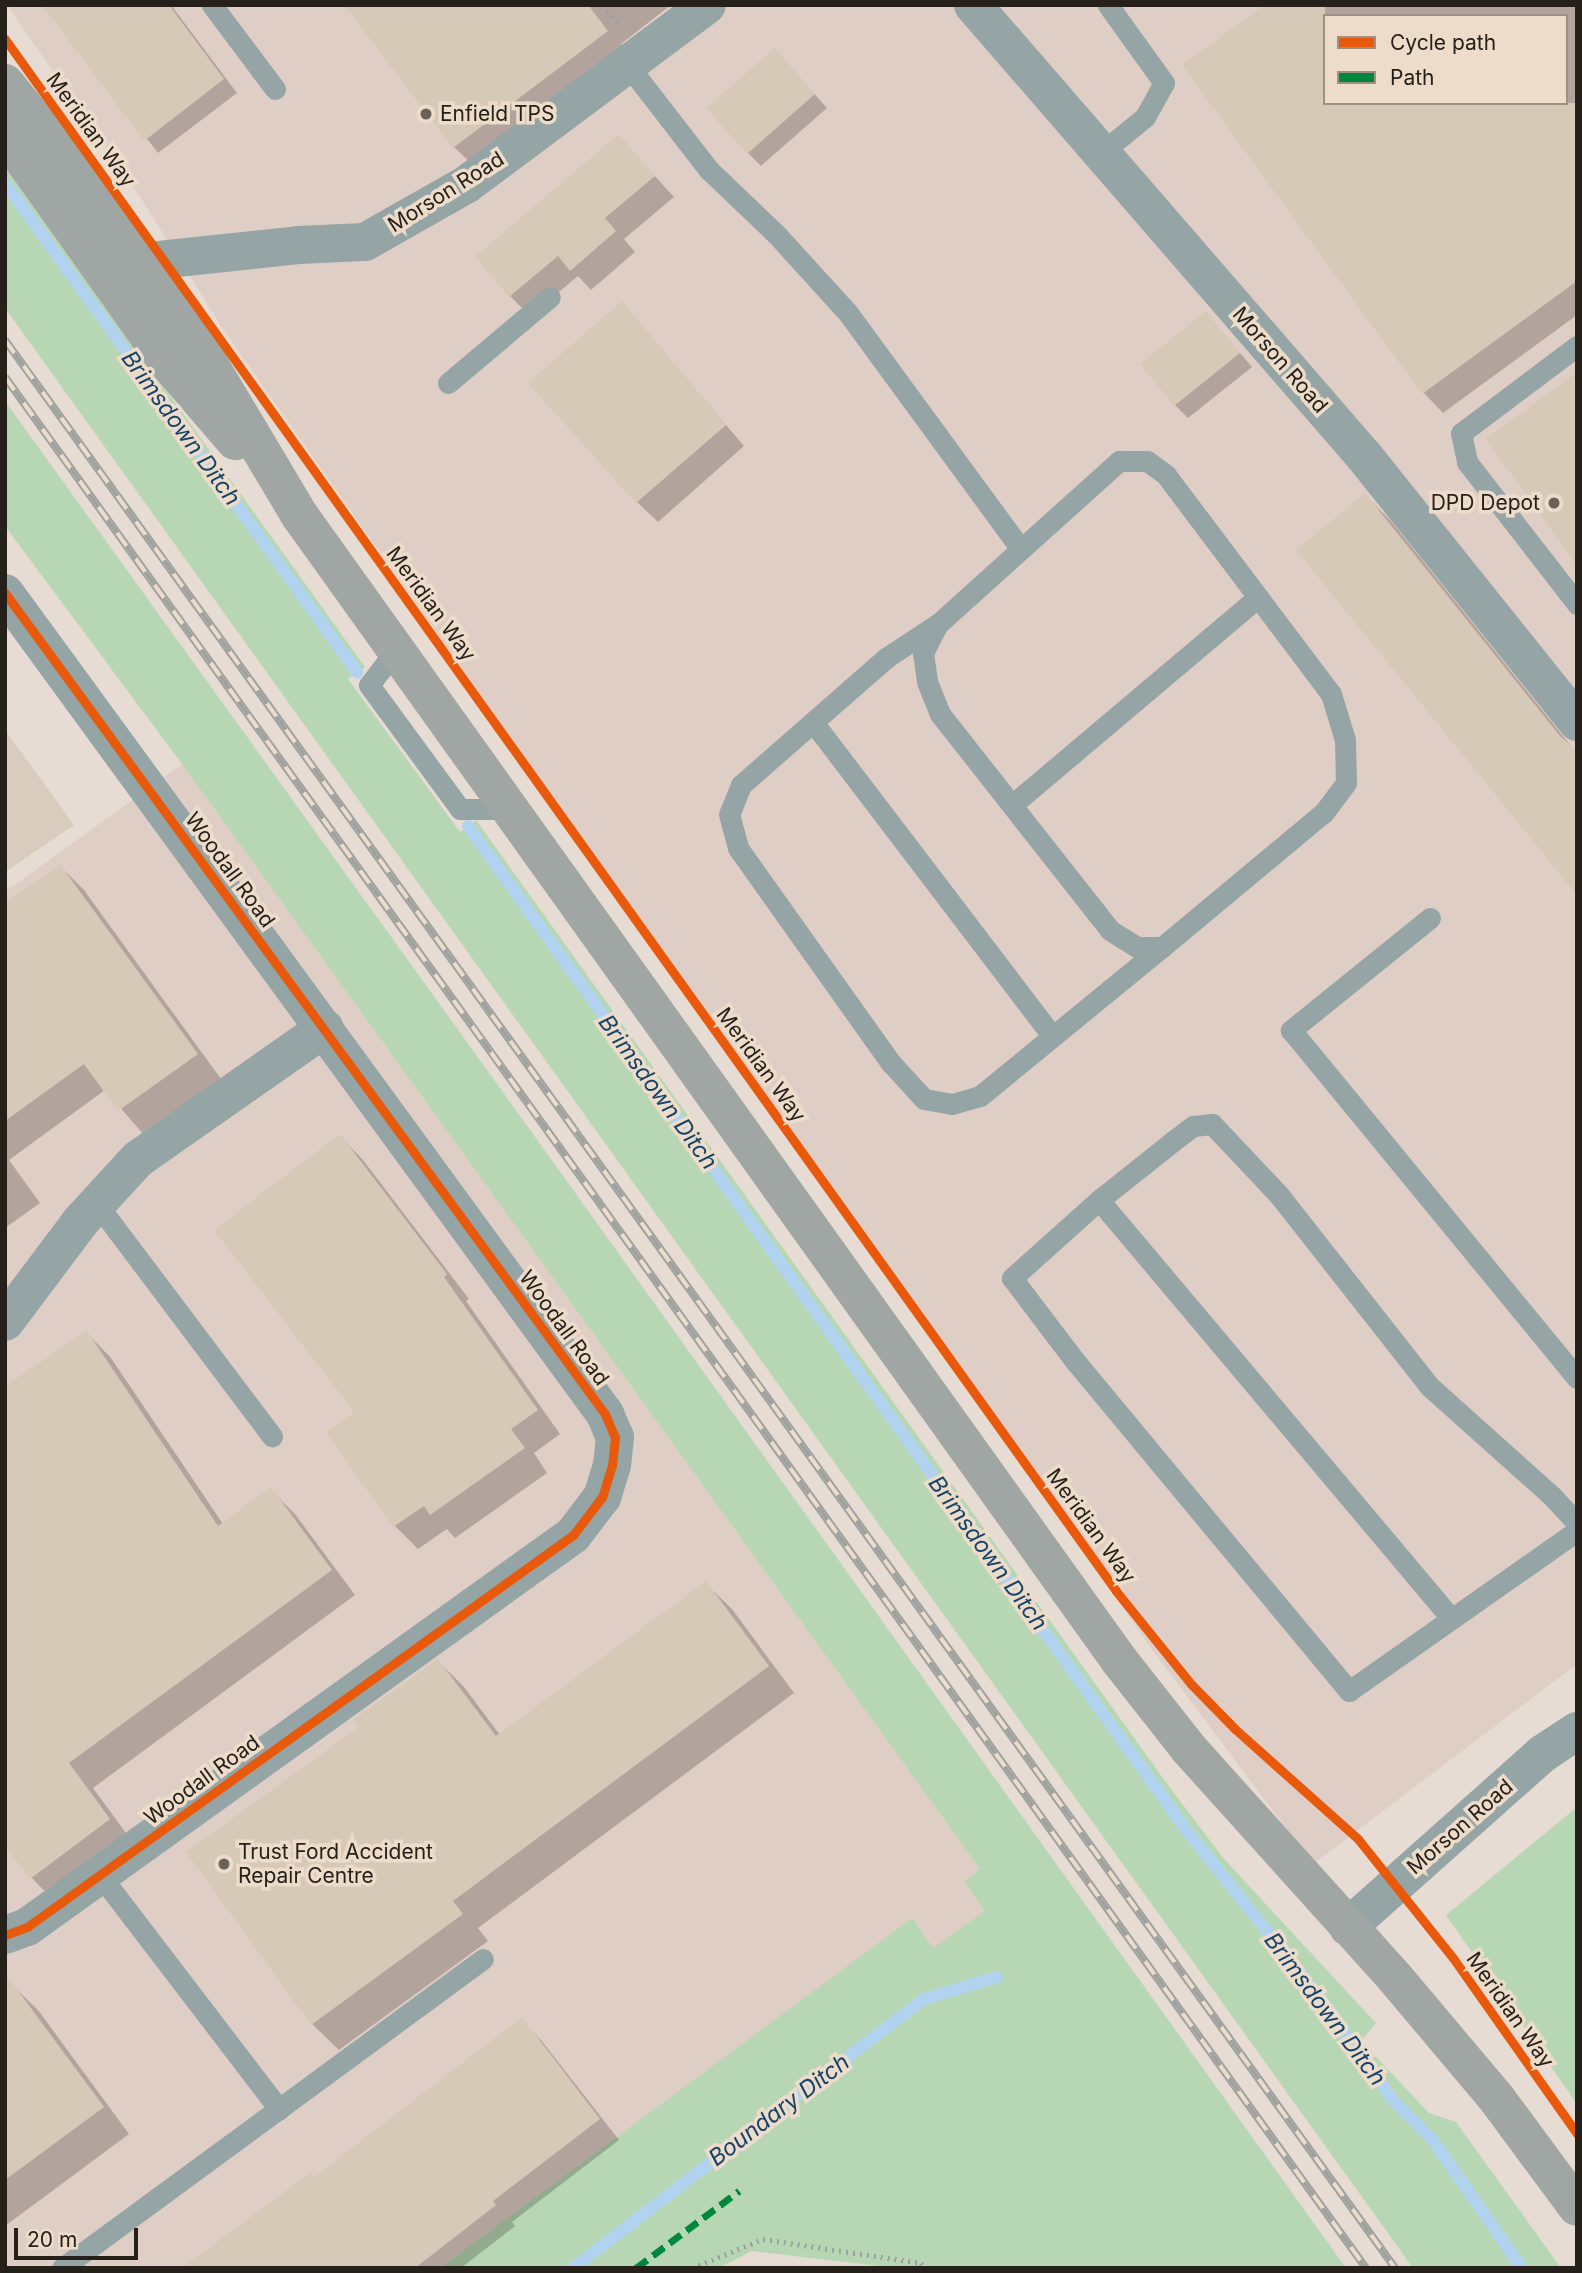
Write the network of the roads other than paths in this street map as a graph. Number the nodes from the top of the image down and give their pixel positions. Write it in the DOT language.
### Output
graph roads {
  1 [pos="212,5"];
  2 [pos="707,5"];
  3 [pos="974,5"];
  4 [pos="1108,5"];
  5 [pos="628,64"];
  6 [pos="5,83"];
  7 [pos="275,89"];
  8 [pos="5,134"];
  9 [pos="1101,153"];
  10 [pos="139,262"];
  11 [pos="550,297"];
  12 [pos="1577,346"];
  13 [pos="448,383"];
  14 [pos="300,516"];
  15 [pos="1019,547"];
  16 [pos="5,593"];
  17 [pos="1258,597"];
  18 [pos="1577,604"];
  19 [pos="938,624"];
  20 [pos="813,722"];
  21 [pos="1577,723"];
  22 [pos="1012,805"];
  23 [pos="1430,918"];
  24 [pos="1162,947"];
  25 [pos="325,1028"];
  26 [pos="1052,1037"];
  27 [pos="1099,1200"];
  28 [pos="97,1204"];
  29 [pos="5,1322"];
  30 [pos="1577,1378"];
  31 [pos="272,1436"];
  32 [pos="1577,1523"];
  33 [pos="1577,1531"];
  34 [pos="1451,1618"];
  35 [pos="1577,1731"];
  36 [pos="100,1875"];
  37 [pos="1348,1927"];
  38 [pos="5,1935"];
  39 [pos="483,1959"];
  40 [pos="279,2109"];
  41 [pos="1577,2207"];
  42 [pos="62,2268"];
  1 -- 7 [label="lane"];
  2 -- 5 [label="street, Morson Road"];
  3 -- 9 [label="street, Morson Road"];
  4 -- 9 [label="lane"];
  5 -- 10 [label="street, Morson Road"];
  5 -- 15 [label="lane"];
  6 -- 10 [label="main road, Meridian Way"];
  8 -- 14 [label="main road, Meridian Way"];
  9 -- 21 [label="street, Morson Road"];
  10 -- 14 [label="main road, Meridian Way"];
  11 -- 13 [label="lane"];
  12 -- 18 [label="lane"];
  14 -- 37 [label="main road, Meridian Way"];
  15 -- 17 [label="lane"];
  15 -- 19 [label="lane"];
  16 -- 25 [label="street, Woodall Road"];
  17 -- 22 [label="lane"];
  17 -- 24 [label="lane"];
  19 -- 20 [label="lane"];
  19 -- 22 [label="lane"];
  20 -- 26 [label="lane"];
  20 -- 26 [label="lane"];
  22 -- 24 [label="lane"];
  23 -- 30 [label="lane"];
  24 -- 26 [label="lane"];
  25 -- 28 [label="street"];
  25 -- 36 [label="street, Woodall Road"];
  27 -- 32 [label="lane"];
  27 -- 34 [label="lane"];
  27 -- 34 [label="lane"];
  28 -- 29 [label="street"];
  28 -- 31 [label="lane"];
  33 -- 34 [label="lane"];
  35 -- 37 [label="street, Morson Road"];
  36 -- 38 [label="street, Woodall Road"];
  36 -- 40 [label="lane"];
  37 -- 41 [label="main road, Meridian Way"];
  39 -- 40 [label="lane"];
  40 -- 42 [label="lane"];
}
